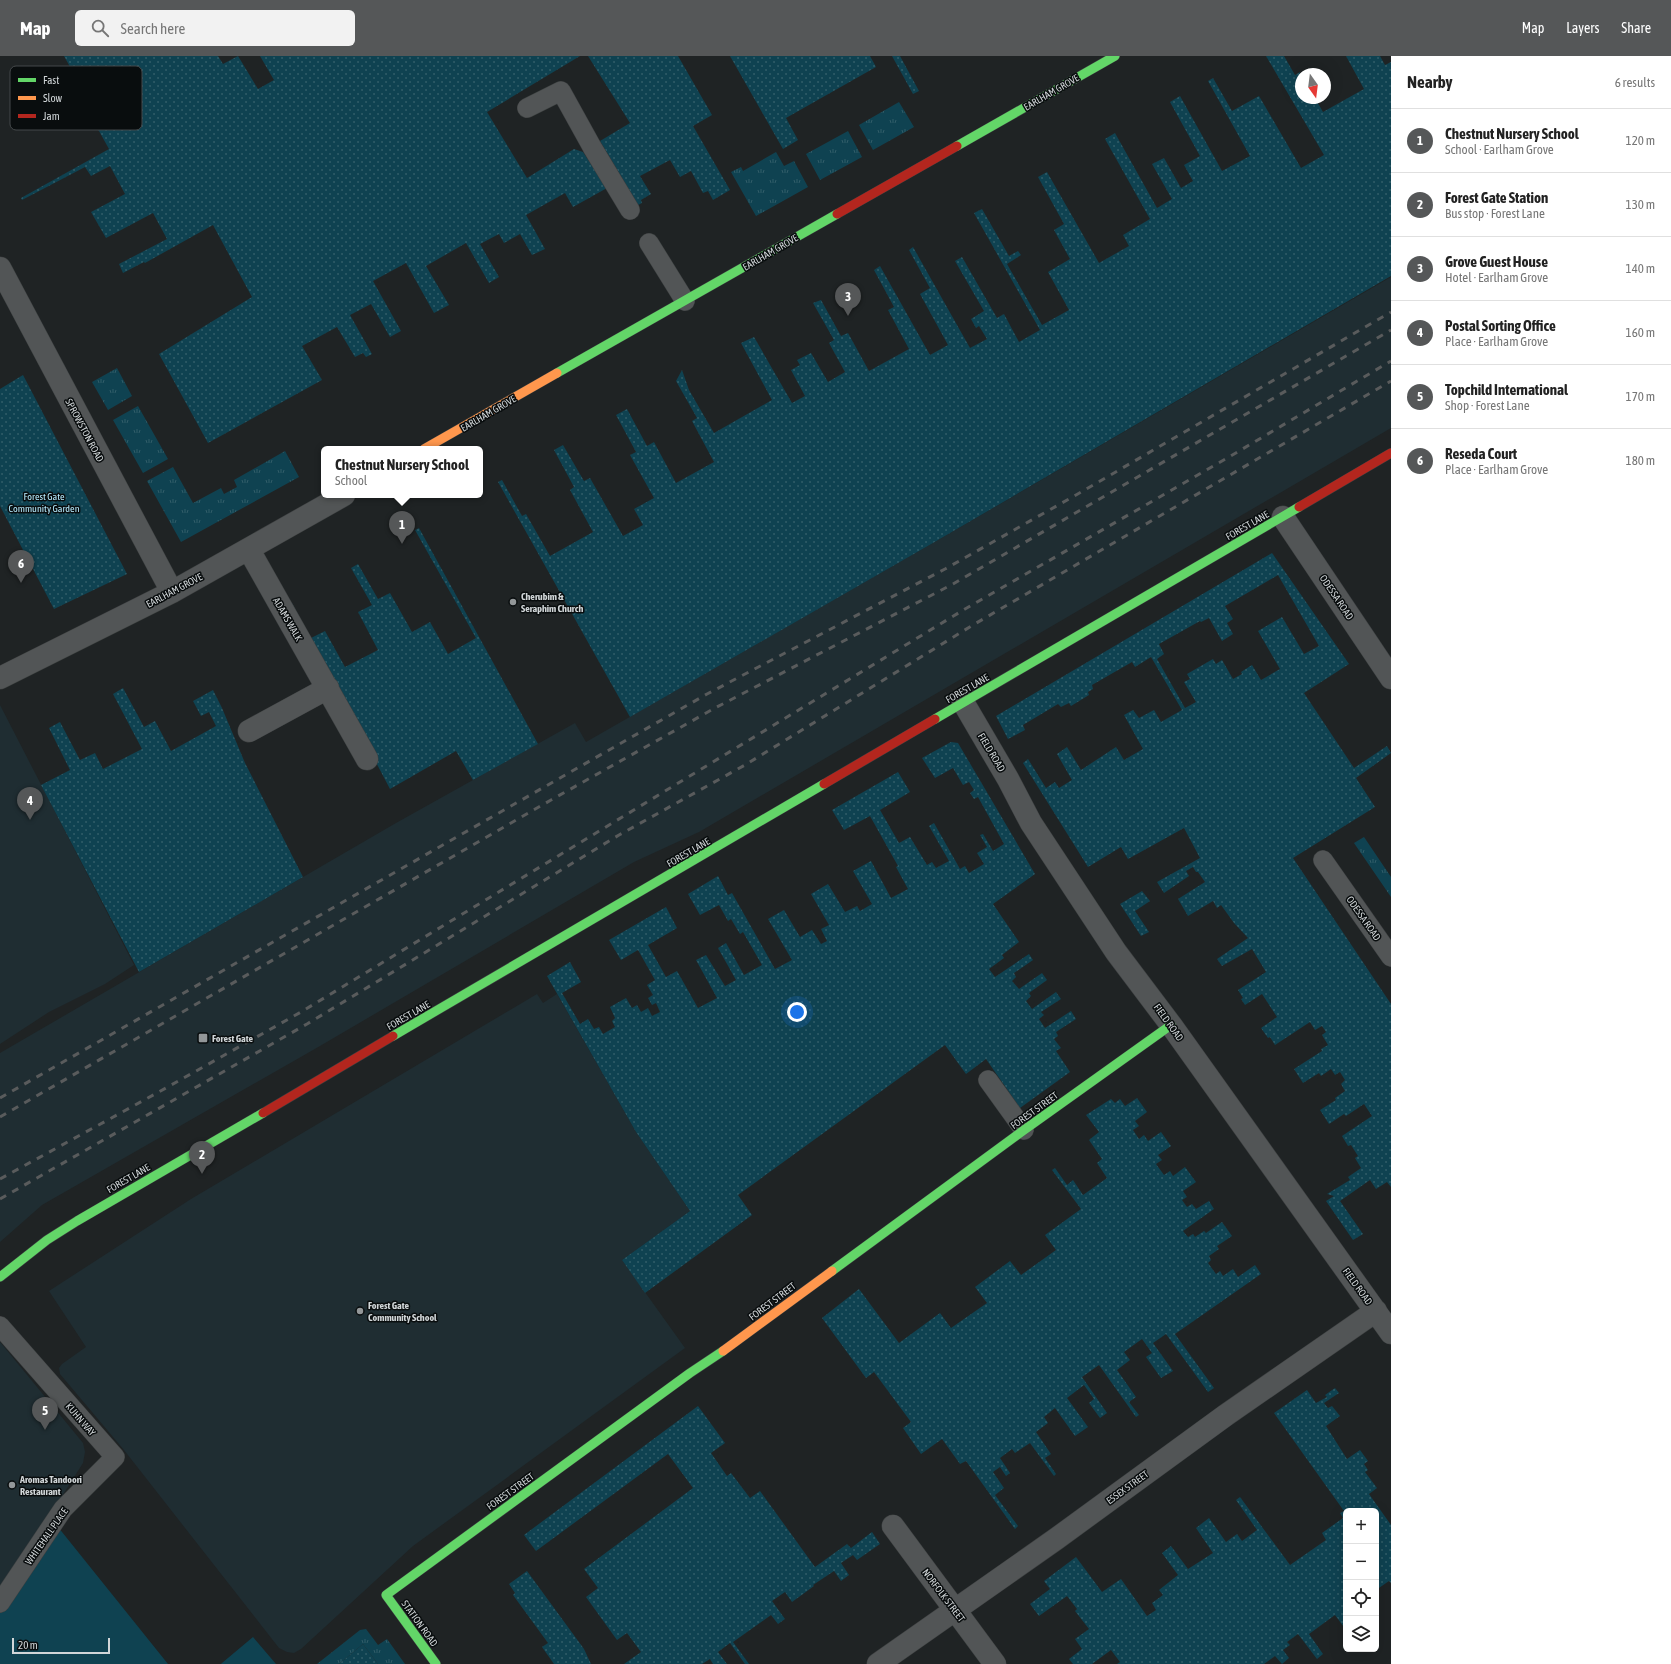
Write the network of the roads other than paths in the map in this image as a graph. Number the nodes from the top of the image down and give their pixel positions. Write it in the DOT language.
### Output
graph roads {
  1 [pos="1115,56"];
  2 [pos="527,108"];
  3 [pos="630,210"];
  4 [pos="650,242"];
  5 [pos="0,268"];
  6 [pos="685,301"];
  7 [pos="429,446"];
  8 [pos="1391,453"];
  9 [pos="339,498"];
  10 [pos="1283,516"];
  11 [pos="249,550"];
  12 [pos="172,592"];
  13 [pos="0,678"];
  14 [pos="1391,678"];
  15 [pos="328,688"];
  16 [pos="963,702"];
  17 [pos="249,731"];
  18 [pos="367,759"];
  19 [pos="1323,860"];
  20 [pos="1391,957"];
  21 [pos="1172,1025"];
  22 [pos="988,1080"];
  23 [pos="1024,1130"];
  24 [pos="0,1277"];
  25 [pos="1376,1311"];
  26 [pos="0,1326"];
  27 [pos="1391,1333"];
  28 [pos="115,1458"];
  29 [pos="893,1526"];
  30 [pos="386,1595"];
  31 [pos="0,1603"];
  32 [pos="956,1609"];
  33 [pos="436,1664"];
  34 [pos="878,1664"];
  35 [pos="995,1664"];
  1 -- 6 [label="street, EARLHAM GROVE"];
  2 -- 3 [label="lane"];
  4 -- 6 [label="lane"];
  5 -- 12 [label="street, SPROWSTON ROAD"];
  6 -- 7 [label="street, EARLHAM GROVE"];
  8 -- 10 [label="street, FOREST LANE"];
  9 -- 11 [label="street, EARLHAM GROVE"];
  10 -- 14 [label="street, ODESSA ROAD"];
  10 -- 16 [label="street, FOREST LANE"];
  11 -- 12 [label="street, EARLHAM GROVE"];
  11 -- 15 [label="street, ADAMS WALK"];
  12 -- 13 [label="street, EARLHAM GROVE"];
  15 -- 17 [label="street"];
  15 -- 18 [label="street, ADAMS WALK"];
  16 -- 21 [label="street, FIELD ROAD"];
  16 -- 24 [label="street, FOREST LANE"];
  19 -- 20 [label="lane, ODESSA ROAD"];
  21 -- 23 [label="street, FOREST STREET"];
  21 -- 25 [label="street, FIELD ROAD"];
  22 -- 23 [label="lane"];
  23 -- 30 [label="street, FOREST STREET"];
  25 -- 27 [label="street, FIELD ROAD"];
  25 -- 32 [label="street, ESSEX STREET"];
  26 -- 28 [label="lane, KUHN WAY"];
  28 -- 31 [label="lane, WHITEHALL PLACE"];
  29 -- 32 [label="street, NORFOLK STREET"];
  30 -- 33 [label="street, STATION ROAD"];
  32 -- 34 [label="street, ESSEX STREET"];
  32 -- 35 [label="street, NORFOLK STREET"];
}
